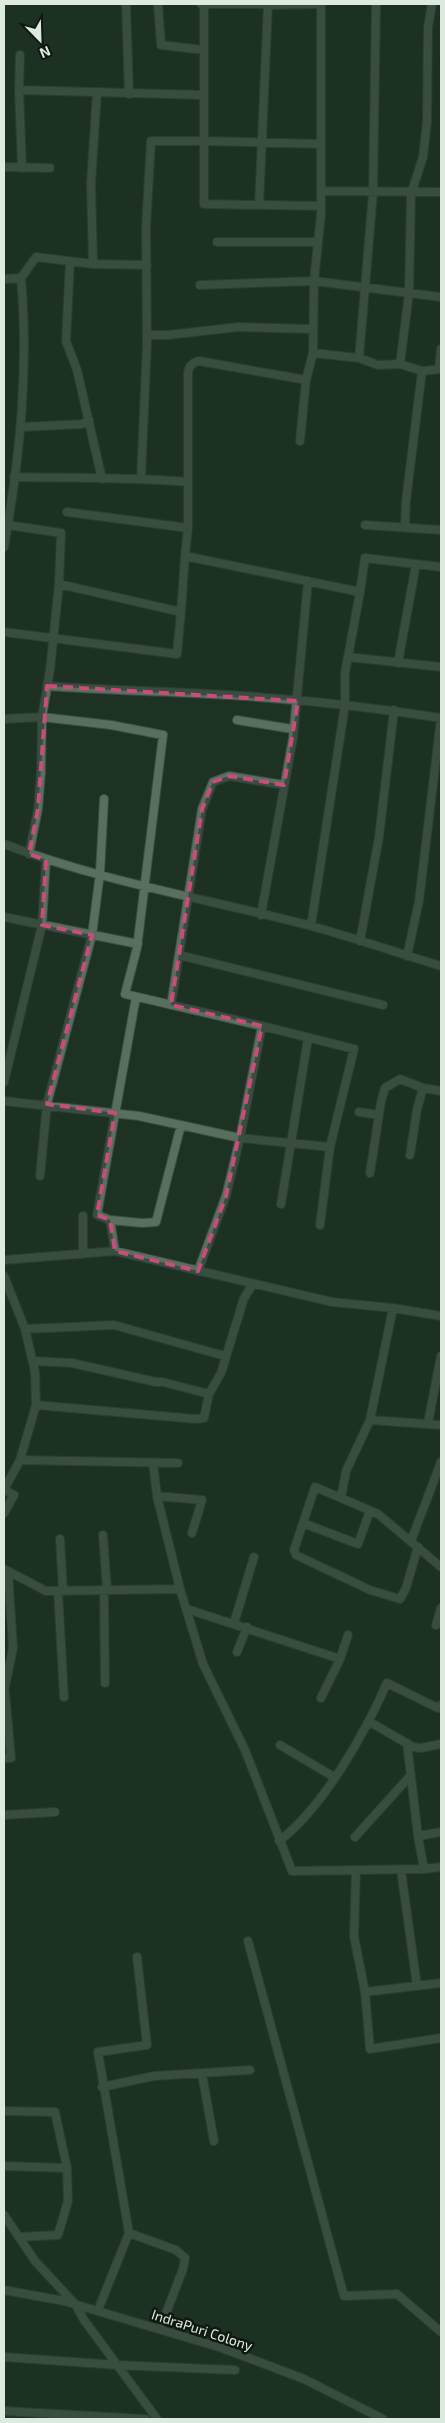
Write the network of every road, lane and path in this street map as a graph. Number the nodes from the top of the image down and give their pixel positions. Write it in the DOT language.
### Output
graph roads {
  1 [pos="126,4"];
  2 [pos="158,4"];
  3 [pos="202,4"];
  4 [pos="268,4"];
  5 [pos="319,4"];
  6 [pos="376,4"];
  7 [pos="432,4"];
  8 [pos="204,50"];
  9 [pos="20,56"];
  10 [pos="19,90"];
  11 [pos="97,92"];
  12 [pos="129,94"];
  13 [pos="204,94"];
  14 [pos="204,141"];
  15 [pos="263,142"];
  16 [pos="321,144"];
  17 [pos="4,167"];
  18 [pos="22,168"];
  19 [pos="50,168"];
  20 [pos="321,191"];
  21 [pos="441,192"];
  22 [pos="373,193"];
  23 [pos="411,194"];
  24 [pos="259,205"];
  25 [pos="321,206"];
  26 [pos="217,242"];
  27 [pos="318,242"];
  28 [pos="70,262"];
  29 [pos="93,264"];
  30 [pos="147,265"];
  31 [pos="21,278"];
  32 [pos="4,279"];
  33 [pos="314,281"];
  34 [pos="200,285"];
  35 [pos="366,288"];
  36 [pos="409,293"];
  37 [pos="441,297"];
  38 [pos="313,329"];
  39 [pos="147,335"];
  40 [pos="441,349"];
  41 [pos="313,353"];
  42 [pos="359,358"];
  43 [pos="400,364"];
  44 [pos="440,369"];
  45 [pos="422,371"];
  46 [pos="306,380"];
  47 [pos="89,420"];
  48 [pos="21,427"];
  49 [pos="300,441"];
  50 [pos="14,477"];
  51 [pos="140,478"];
  52 [pos="102,479"];
  53 [pos="188,482"];
  54 [pos="67,512"];
  55 [pos="8,525"];
  56 [pos="366,525"];
  57 [pos="405,526"];
  58 [pos="188,528"];
  59 [pos="441,530"];
  60 [pos="4,547"];
  61 [pos="185,556"];
  62 [pos="416,564"];
  63 [pos="441,567"];
  64 [pos="308,581"];
  65 [pos="59,584"];
  66 [pos="360,592"];
  67 [pos="181,612"];
  68 [pos="4,632"];
  69 [pos="53,638"];
  70 [pos="348,657"];
  71 [pos="398,663"];
  72 [pos="441,667"];
  73 [pos="47,686"];
  74 [pos="298,701"];
  75 [pos="345,705"];
  76 [pos="394,710"];
  77 [pos="42,717"];
  78 [pos="4,719"];
  79 [pos="237,720"];
  80 [pos="292,729"];
  81 [pos="284,785"];
  82 [pos="104,799"];
  83 [pos="4,844"];
  84 [pos="29,854"];
  85 [pos="46,860"];
  86 [pos="100,874"];
  87 [pos="144,888"];
  88 [pos="189,898"];
  89 [pos="262,915"];
  90 [pos="4,917"];
  91 [pos="42,925"];
  92 [pos="311,926"];
  93 [pos="92,935"];
  94 [pos="360,941"];
  95 [pos="138,944"];
  96 [pos="179,955"];
  97 [pos="407,956"];
  98 [pos="441,966"];
  99 [pos="136,997"];
  100 [pos="171,1005"];
  101 [pos="383,1005"];
  102 [pos="262,1026"];
  103 [pos="308,1038"];
  104 [pos="4,1082"];
  105 [pos="423,1088"];
  106 [pos="441,1092"];
  107 [pos="4,1101"];
  108 [pos="47,1104"];
  109 [pos="359,1112"];
  110 [pos="115,1113"];
  111 [pos="379,1115"];
  112 [pos="181,1125"];
  113 [pos="240,1138"];
  114 [pos="289,1142"];
  115 [pos="330,1147"];
  116 [pos="410,1155"];
  117 [pos="370,1173"];
  118 [pos="40,1176"];
  119 [pos="281,1204"];
  120 [pos="83,1216"];
  121 [pos="110,1220"];
  122 [pos="320,1225"];
  123 [pos="115,1251"];
  124 [pos="83,1254"];
  125 [pos="4,1260"];
  126 [pos="198,1271"];
  127 [pos="4,1276"];
  128 [pos="253,1284"];
  129 [pos="393,1308"];
  130 [pos="441,1316"];
  131 [pos="25,1329"];
  132 [pos="225,1356"];
  133 [pos="441,1356"];
  134 [pos="33,1361"];
  135 [pos="209,1394"];
  136 [pos="36,1405"];
  137 [pos="370,1420"];
  138 [pos="428,1423"];
  139 [pos="441,1425"];
  140 [pos="20,1460"];
  141 [pos="441,1462"];
  142 [pos="153,1463"];
  143 [pos="178,1463"];
  144 [pos="4,1490"];
  145 [pos="157,1496"];
  146 [pos="341,1498"];
  147 [pos="370,1511"];
  148 [pos="4,1513"];
  149 [pos="303,1522"];
  150 [pos="192,1533"];
  151 [pos="103,1535"];
  152 [pos="60,1539"];
  153 [pos="410,1541"];
  154 [pos="418,1547"];
  155 [pos="254,1557"];
  156 [pos="441,1567"];
  157 [pos="6,1570"];
  158 [pos="180,1589"];
  159 [pos="106,1590"];
  160 [pos="61,1591"];
  161 [pos="441,1608"];
  162 [pos="187,1610"];
  163 [pos="234,1623"];
  164 [pos="436,1625"];
  165 [pos="247,1627"];
  166 [pos="348,1635"];
  167 [pos="237,1652"];
  168 [pos="340,1659"];
  169 [pos="105,1683"];
  170 [pos="4,1692"];
  171 [pos="64,1697"];
  172 [pos="321,1698"];
  173 [pos="441,1705"];
  174 [pos="370,1722"];
  175 [pos="407,1743"];
  176 [pos="441,1744"];
  177 [pos="280,1745"];
  178 [pos="4,1758"];
  179 [pos="411,1775"];
  180 [pos="334,1777"];
  181 [pos="55,1812"];
  182 [pos="4,1815"];
  183 [pos="441,1832"];
  184 [pos="418,1836"];
  185 [pos="355,1837"];
  186 [pos="279,1841"];
  187 [pos="441,1867"];
  188 [pos="424,1869"];
  189 [pos="401,1870"];
  190 [pos="356,1871"];
  191 [pos="248,1941"];
  192 [pos="136,1957"];
  193 [pos="441,1983"];
  194 [pos="417,1986"];
  195 [pos="365,1992"];
  196 [pos="441,2038"];
  197 [pos="250,2070"];
  198 [pos="202,2074"];
  199 [pos="102,2086"];
  200 [pos="4,2111"];
  201 [pos="214,2140"];
  202 [pos="4,2166"];
  203 [pos="67,2168"];
  204 [pos="5,2219"];
  205 [pos="129,2233"];
  206 [pos="19,2237"];
  207 [pos="4,2290"];
  208 [pos="75,2304"];
  209 [pos="98,2310"];
  210 [pos="160,2330"];
  211 [pos="441,2332"];
  212 [pos="4,2357"];
  213 [pos="117,2365"];
  214 [pos="235,2370"];
  215 [pos="4,2412"];
  216 [pos="145,2419"];
  217 [pos="157,2419"];
  218 [pos="383,2419"];
  1 -- 12 [label="street"];
  2 -- 8 [label="street"];
  3 -- 4 [label="street"];
  3 -- 8 [label="street"];
  4 -- 5 [label="street"];
  4 -- 15 [label="street"];
  5 -- 16 [label="street"];
  6 -- 22 [label="street"];
  7 -- 23 [label="street"];
  8 -- 13 [label="street"];
  9 -- 10 [label="street"];
  10 -- 11 [label="street"];
  10 -- 18 [label="street"];
  11 -- 12 [label="street"];
  11 -- 29 [label="street"];
  12 -- 13 [label="street"];
  13 -- 14 [label="street"];
  14 -- 15 [label="street"];
  14 -- 24 [label="street"];
  14 -- 30 [label="street"];
  15 -- 16 [label="street"];
  15 -- 24 [label="street"];
  16 -- 20 [label="street"];
  17 -- 18 [label="street"];
  18 -- 19 [label="street"];
  20 -- 22 [label="street"];
  20 -- 25 [label="street"];
  21 -- 23 [label="street"];
  22 -- 23 [label="street"];
  22 -- 35 [label="street"];
  23 -- 36 [label="street"];
  24 -- 25 [label="street"];
  25 -- 27 [label="street"];
  26 -- 27 [label="street"];
  27 -- 33 [label="street"];
  28 -- 29 [label="street"];
  28 -- 31 [label="street"];
  28 -- 47 [label="street"];
  29 -- 30 [label="street"];
  30 -- 39 [label="street"];
  31 -- 32 [label="street"];
  31 -- 48 [label="street"];
  33 -- 34 [label="street"];
  33 -- 35 [label="street"];
  33 -- 38 [label="street"];
  35 -- 36 [label="street"];
  35 -- 42 [label="street"];
  36 -- 37 [label="street"];
  36 -- 43 [label="street"];
  38 -- 39 [label="street"];
  38 -- 41 [label="street"];
  39 -- 51 [label="street"];
  40 -- 44 [label="street"];
  41 -- 42 [label="street"];
  41 -- 46 [label="street"];
  42 -- 43 [label="street"];
  43 -- 45 [label="street"];
  44 -- 45 [label="street"];
  45 -- 57 [label="street"];
  46 -- 49 [label="street"];
  46 -- 53 [label="street"];
  47 -- 48 [label="street"];
  47 -- 52 [label="street"];
  48 -- 50 [label="street"];
  50 -- 52 [label="street"];
  50 -- 55 [label="street"];
  51 -- 52 [label="street"];
  51 -- 53 [label="street"];
  53 -- 58 [label="street"];
  54 -- 58 [label="street"];
  55 -- 60 [label="street"];
  55 -- 65 [label="street"];
  56 -- 57 [label="street"];
  57 -- 59 [label="street"];
  58 -- 61 [label="street"];
  61 -- 64 [label="street"];
  61 -- 67 [label="street"];
  62 -- 63 [label="street"];
  62 -- 66 [label="street"];
  62 -- 71 [label="street"];
  64 -- 66 [label="street"];
  64 -- 74 [label="street"];
  65 -- 67 [label="street"];
  65 -- 69 [label="street"];
  66 -- 70 [label="street"];
  67 -- 69 [label="street"];
  68 -- 69 [label="street"];
  69 -- 73 [label="street"];
  70 -- 71 [label="street"];
  70 -- 75 [label="street"];
  71 -- 72 [label="street"];
  73 -- 74 [label="street"];
  73 -- 77 [label="street"];
  74 -- 75 [label="street"];
  74 -- 80 [label="street"];
  75 -- 76 [label="street"];
  75 -- 92 [label="street"];
  76 -- 94 [label="street"];
  76 -- 97 [label="street"];
  77 -- 78 [label="street"];
  77 -- 84 [label="street"];
  77 -- 87 [label="street"];
  79 -- 80 [label="street"];
  80 -- 81 [label="street"];
  81 -- 88 [label="street"];
  81 -- 89 [label="street"];
  82 -- 86 [label="street"];
  83 -- 84 [label="street"];
  84 -- 85 [label="street"];
  85 -- 86 [label="street"];
  85 -- 91 [label="street"];
  86 -- 87 [label="street"];
  86 -- 93 [label="street"];
  87 -- 88 [label="street"];
  87 -- 95 [label="street"];
  88 -- 89 [label="street"];
  88 -- 96 [label="street"];
  89 -- 92 [label="street"];
  90 -- 91 [label="street"];
  91 -- 93 [label="street"];
  91 -- 104 [label="street"];
  92 -- 94 [label="street"];
  93 -- 95 [label="street"];
  93 -- 108 [label="street"];
  94 -- 97 [label="street"];
  95 -- 99 [label="street"];
  96 -- 100 [label="street"];
  96 -- 101 [label="street"];
  97 -- 98 [label="street"];
  99 -- 100 [label="street"];
  99 -- 110 [label="street"];
  100 -- 102 [label="street"];
  102 -- 103 [label="street"];
  102 -- 113 [label="street"];
  103 -- 114 [label="street"];
  103 -- 115 [label="street"];
  105 -- 106 [label="street"];
  105 -- 111 [label="street"];
  105 -- 116 [label="street"];
  107 -- 108 [label="street"];
  108 -- 110 [label="street"];
  108 -- 118 [label="street"];
  109 -- 111 [label="street"];
  110 -- 112 [label="street"];
  110 -- 121 [label="street"];
  111 -- 117 [label="street"];
  112 -- 113 [label="street"];
  112 -- 121 [label="street"];
  113 -- 114 [label="street"];
  113 -- 126 [label="street"];
  114 -- 115 [label="street"];
  114 -- 119 [label="street"];
  115 -- 122 [label="street"];
  120 -- 124 [label="street"];
  121 -- 123 [label="street"];
  123 -- 124 [label="street"];
  123 -- 126 [label="street"];
  124 -- 125 [label="street"];
  126 -- 128 [label="street"];
  127 -- 131 [label="street"];
  128 -- 129 [label="street"];
  128 -- 132 [label="street"];
  129 -- 130 [label="street"];
  129 -- 137 [label="street"];
  131 -- 132 [label="street"];
  131 -- 134 [label="street"];
  132 -- 135 [label="street"];
  133 -- 138 [label="street"];
  134 -- 135 [label="street"];
  134 -- 136 [label="street"];
  135 -- 136 [label="street"];
  136 -- 140 [label="street"];
  137 -- 138 [label="street"];
  137 -- 146 [label="street"];
  138 -- 139 [label="street"];
  140 -- 142 [label="street"];
  140 -- 144 [label="street"];
  141 -- 153 [label="street"];
  142 -- 143 [label="street"];
  142 -- 145 [label="street"];
  144 -- 148 [label="street"];
  145 -- 150 [label="street"];
  145 -- 158 [label="street"];
  146 -- 147 [label="street"];
  146 -- 149 [label="street"];
  147 -- 149 [label="street"];
  147 -- 153 [label="street"];
  149 -- 154 [label="street"];
  151 -- 159 [label="street"];
  152 -- 160 [label="street"];
  153 -- 154 [label="street"];
  154 -- 156 [label="street"];
  155 -- 163 [label="street"];
  157 -- 160 [label="street"];
  157 -- 170 [label="street"];
  158 -- 159 [label="street"];
  158 -- 162 [label="street"];
  159 -- 160 [label="street"];
  159 -- 169 [label="street"];
  160 -- 171 [label="street"];
  161 -- 164 [label="street"];
  162 -- 163 [label="street"];
  162 -- 186 [label="street"];
  163 -- 165 [label="street"];
  165 -- 167 [label="street"];
  165 -- 168 [label="street"];
  166 -- 168 [label="street"];
  168 -- 172 [label="street"];
  170 -- 178 [label="street"];
  173 -- 174 [label="street"];
  174 -- 175 [label="street"];
  174 -- 180 [label="street"];
  175 -- 176 [label="street"];
  175 -- 179 [label="street"];
  177 -- 180 [label="street"];
  179 -- 184 [label="street"];
  179 -- 185 [label="street"];
  180 -- 186 [label="street"];
  181 -- 182 [label="street"];
  183 -- 184 [label="street"];
  184 -- 188 [label="street"];
  186 -- 190 [label="street"];
  187 -- 188 [label="street"];
  188 -- 189 [label="street"];
  189 -- 190 [label="street"];
  189 -- 194 [label="street"];
  190 -- 195 [label="street"];
  191 -- 211 [label="street"];
  192 -- 199 [label="street"];
  193 -- 194 [label="street"];
  194 -- 195 [label="street"];
  195 -- 196 [label="street"];
  197 -- 198 [label="street"];
  198 -- 199 [label="street"];
  198 -- 201 [label="street"];
  199 -- 205 [label="street"];
  200 -- 203 [label="street"];
  202 -- 203 [label="street"];
  203 -- 206 [label="street"];
  204 -- 206 [label="street"];
  205 -- 209 [label="street"];
  205 -- 210 [label="street"];
  206 -- 208 [label="street"];
  207 -- 208 [label="street, IndraPuri Colony"];
  208 -- 209 [label="street, IndraPuri Colony"];
  208 -- 213 [label="street"];
  209 -- 210 [label="street, IndraPuri Colony"];
  210 -- 218 [label="street, IndraPuri Colony"];
  212 -- 213 [label="street"];
  213 -- 214 [label="street"];
  213 -- 217 [label="street"];
  215 -- 216 [label="street"];
}
